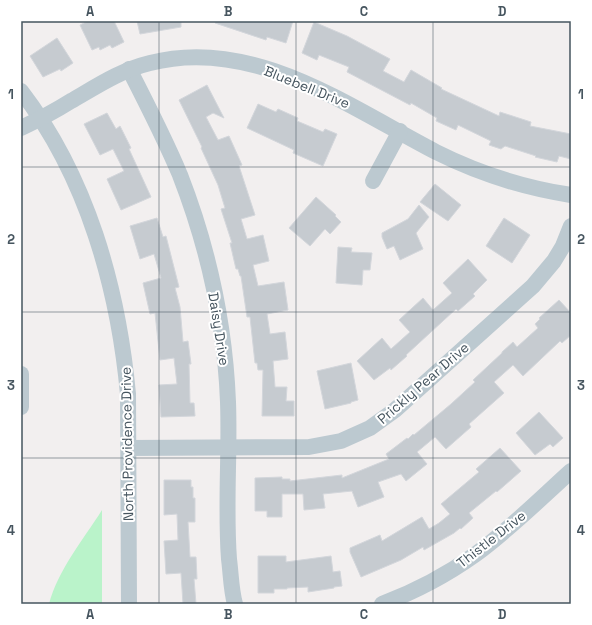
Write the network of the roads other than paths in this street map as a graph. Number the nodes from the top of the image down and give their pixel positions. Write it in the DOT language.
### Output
graph roads {
  1 [pos="129,69"];
  2 [pos="21,91"];
  3 [pos="41,119"];
  4 [pos="21,128"];
  5 [pos="400,131"];
  6 [pos="373,181"];
  7 [pos="571,195"];
  8 [pos="571,226"];
  9 [pos="21,374"];
  10 [pos="21,407"];
  11 [pos="228,447"];
  12 [pos="129,448"];
  13 [pos="571,471"];
  14 [pos="129,604"];
  15 [pos="235,604"];
  16 [pos="382,604"];
  1 -- 3 [label="street, Bluebell Drive"];
  1 -- 5 [label="street, Bluebell Drive"];
  1 -- 11 [label="street, Daisy Drive"];
  2 -- 3 [label="street, North Providence Drive"];
  3 -- 4 [label="street, Bluebell Drive"];
  3 -- 12 [label="street, North Providence Drive"];
  5 -- 6 [label="street"];
  5 -- 7 [label="street, Bluebell Drive"];
  8 -- 11 [label="street, Prickly Pear Drive"];
  9 -- 10 [label="street"];
  11 -- 12 [label="street, Prickly Pear Drive"];
  11 -- 15 [label="street, Daisy Drive"];
  12 -- 14 [label="street, North Providence Drive"];
  13 -- 16 [label="street, Thistle Drive"];
}
